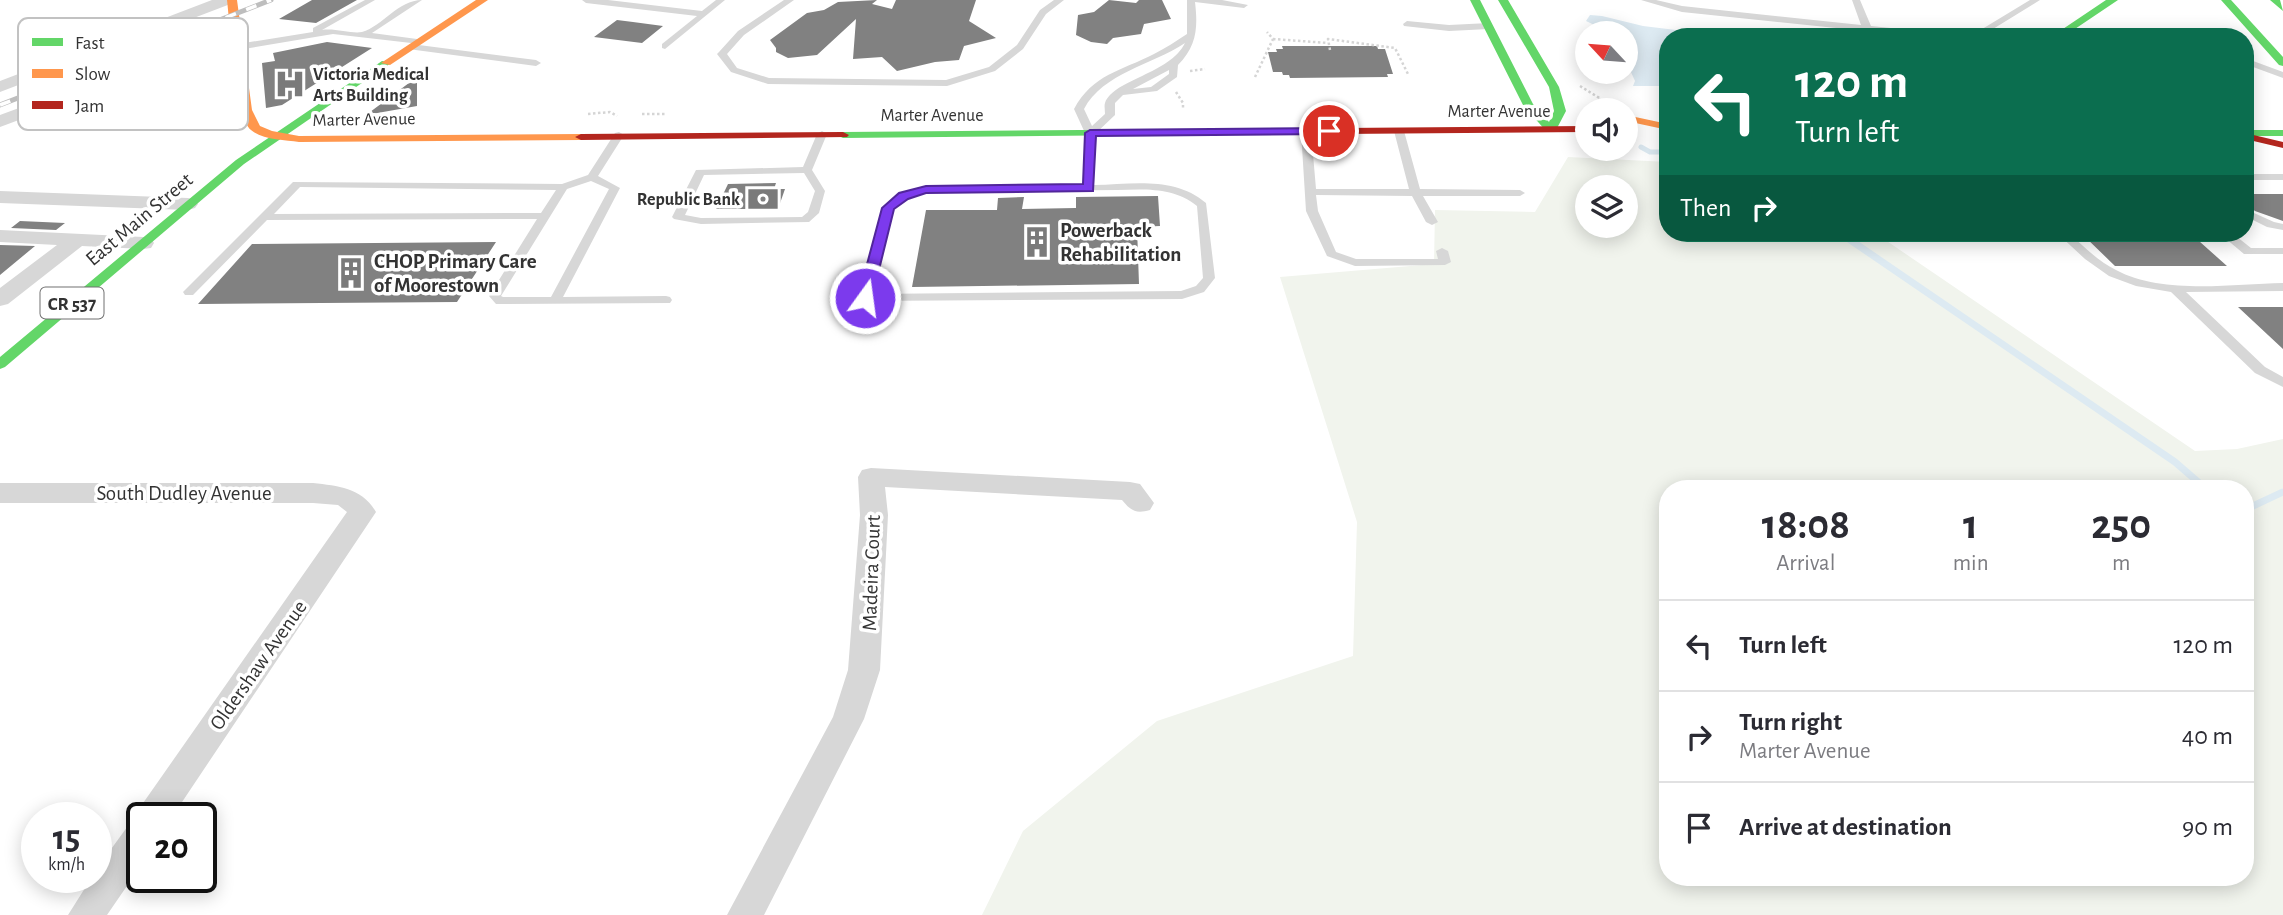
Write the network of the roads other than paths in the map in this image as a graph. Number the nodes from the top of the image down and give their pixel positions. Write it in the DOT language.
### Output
graph roads {
  1 [pos="229,0"];
  2 [pos="371,0"];
  3 [pos="418,0"];
  4 [pos="483,0"];
  5 [pos="586,0"];
  6 [pos="721,0"];
  7 [pos="790,0"];
  8 [pos="1060,0"];
  9 [pos="1191,0"];
  10 [pos="1198,0"];
  11 [pos="1475,0"];
  12 [pos="1503,0"];
  13 [pos="1645,0"];
  14 [pos="1856,0"];
  15 [pos="2036,0"];
  16 [pos="2113,0"];
  17 [pos="2225,0"];
  18 [pos="2276,0"];
  19 [pos="1244,5"];
  20 [pos="2283,8"];
  21 [pos="704,14"];
  22 [pos="181,18"];
  23 [pos="233,18"];
  24 [pos="1407,24"];
  25 [pos="1489,26"];
  26 [pos="1867,28"];
  27 [pos="1988,28"];
  28 [pos="2070,28"];
  29 [pos="2250,28"];
  30 [pos="2254,33"];
  31 [pos="305,35"];
  32 [pos="363,35"];
  33 [pos="1190,36"];
  34 [pos="248,39"];
  35 [pos="414,45"];
  36 [pos="2265,45"];
  37 [pos="666,46"];
  38 [pos="2254,52"];
  39 [pos="536,63"];
  40 [pos="2283,63"];
  41 [pos="2254,64"];
  42 [pos="2283,75"];
  43 [pos="18,79"];
  44 [pos="0,86"];
  45 [pos="1554,87"];
  46 [pos="1573,102"];
  47 [pos="248,114"];
  48 [pos="18,115"];
  49 [pos="0,121"];
  50 [pos="1638,121"];
  51 [pos="1659,126"];
  52 [pos="1659,128"];
  53 [pos="1638,129"];
  54 [pos="1550,130"];
  55 [pos="1575,130"];
  56 [pos="1306,131"];
  57 [pos="1399,131"];
  58 [pos="1090,133"];
  59 [pos="2254,133"];
  60 [pos="2283,133"];
  61 [pos="822,134"];
  62 [pos="276,135"];
  63 [pos="619,135"];
  64 [pos="2254,135"];
  65 [pos="2283,145"];
  66 [pos="807,170"];
  67 [pos="592,177"];
  68 [pos="2254,177"];
  69 [pos="2283,177"];
  70 [pos="563,187"];
  71 [pos="1088,188"];
  72 [pos="1312,192"];
  73 [pos="1415,192"];
  74 [pos="1520,194"];
  75 [pos="0,197"];
  76 [pos="188,204"];
  77 [pos="545,216"];
  78 [pos="2254,216"];
  79 [pos="264,217"];
  80 [pos="1432,222"];
  81 [pos="2283,228"];
  82 [pos="0,236"];
  83 [pos="77,240"];
  84 [pos="2072,242"];
  85 [pos="2236,242"];
  86 [pos="143,243"];
  87 [pos="1442,251"];
  88 [pos="2283,252"];
  89 [pos="2283,288"];
  90 [pos="2175,289"];
  91 [pos="189,292"];
  92 [pos="0,299"];
  93 [pos="666,300"];
  94 [pos="555,301"];
  95 [pos="0,364"];
  96 [pos="2283,383"];
  97 [pos="0,492"];
  98 [pos="1140,503"];
  99 [pos="362,512"];
  100 [pos="163,802"];
  101 [pos="126,857"];
  102 [pos="86,915"];
  103 [pos="746,915"];
  1 -- 22 [label="street"];
  1 -- 23 [label="main road"];
  2 -- 31 [label="lane"];
  3 -- 32 [label="lane"];
  4 -- 35 [label="main road, CR 537"];
  5 -- 21 [label="lane"];
  6 -- 21 [label="lane"];
  7 -- 8 [label="lane"];
  9 -- 33 [label="lane"];
  10 -- 19 [label="lane"];
  11 -- 25 [label="main road"];
  12 -- 45 [label="main road"];
  13 -- 26 [label="lane"];
  14 -- 26 [label="lane"];
  15 -- 27 [label="lane"];
  16 -- 28 [label="main road"];
  17 -- 29 [label="main road"];
  18 -- 20 [label="main road"];
  21 -- 37 [label="lane"];
  24 -- 25 [label="lane"];
  25 -- 54 [label="main road"];
  30 -- 36 [label="main road"];
  31 -- 32 [label="lane"];
  31 -- 34 [label="lane"];
  32 -- 35 [label="lane"];
  33 -- 58 [label="lane"];
  33 -- 58 [label="lane"];
  35 -- 39 [label="lane"];
  35 -- 62 [label="main road, CR 537"];
  36 -- 38 [label="lane"];
  36 -- 40 [label="main road"];
  41 -- 42 [label="lane"];
  43 -- 44 [label="street"];
  45 -- 46 [label="main road"];
  45 -- 54 [label="main road"];
  47 -- 62 [label="main road"];
  48 -- 49 [label="street"];
  50 -- 51 [label="main road"];
  52 -- 53 [label="main road"];
  54 -- 55 [label="main road, Marter Avenue"];
  54 -- 57 [label="main road, Marter Avenue"];
  56 -- 57 [label="main road, Marter Avenue"];
  56 -- 58 [label="main road, Marter Avenue"];
  56 -- 72 [label="lane"];
  57 -- 73 [label="lane"];
  58 -- 61 [label="main road, Marter Avenue"];
  58 -- 71 [label="lane"];
  59 -- 60 [label="main road"];
  61 -- 63 [label="main road, Marter Avenue"];
  61 -- 66 [label="lane"];
  62 -- 63 [label="main road, Marter Avenue"];
  62 -- 76 [label="main road, East Main Street / CR 537"];
  63 -- 67 [label="lane"];
  64 -- 65 [label="main road"];
  66 -- 66 [label="lane"];
  67 -- 70 [label="lane"];
  67 -- 94 [label="lane"];
  68 -- 69 [label="lane"];
  70 -- 77 [label="lane"];
  70 -- 79 [label="lane"];
  71 -- 71 [label="lane"];
  72 -- 73 [label="lane"];
  72 -- 87 [label="lane"];
  73 -- 74 [label="lane"];
  73 -- 80 [label="lane"];
  75 -- 76 [label="street"];
  76 -- 86 [label="main road, East Main Street / CR 537"];
  77 -- 79 [label="lane"];
  77 -- 94 [label="lane"];
  78 -- 81 [label="lane"];
  79 -- 91 [label="lane"];
  82 -- 83 [label="street"];
  83 -- 86 [label="street"];
  83 -- 92 [label="street"];
  84 -- 90 [label="lane"];
  85 -- 88 [label="lane"];
  86 -- 95 [label="main road, East Main Street / CR 537"];
  89 -- 90 [label="lane"];
  90 -- 96 [label="lane"];
  93 -- 94 [label="lane"];
  97 -- 99 [label="street, South Dudley Avenue"];
  98 -- 103 [label="street, Madeira Court"];
  99 -- 100 [label="street, Oldershaw Avenue"];
  101 -- 102 [label="street"];
}
